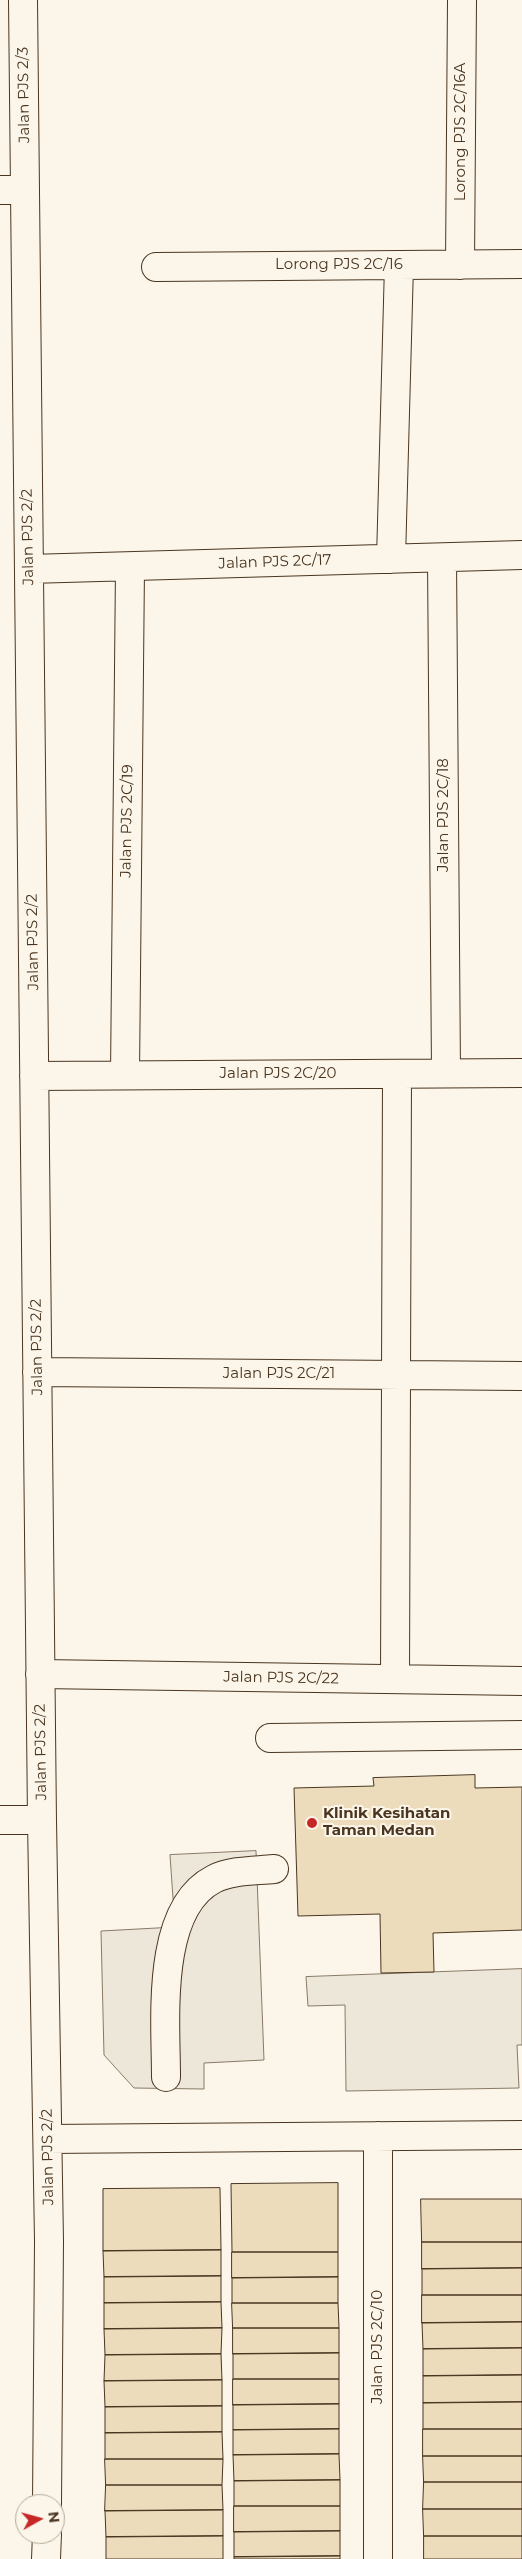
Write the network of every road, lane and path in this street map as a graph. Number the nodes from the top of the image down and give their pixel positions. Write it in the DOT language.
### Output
graph roads {
  1 [pos="23,0"];
  2 [pos="462,0"];
  3 [pos="12,190"];
  4 [pos="522,264"];
  5 [pos="399,265"];
  6 [pos="460,265"];
  7 [pos="156,267"];
  8 [pos="522,555"];
  9 [pos="442,558"];
  10 [pos="391,559"];
  11 [pos="130,566"];
  12 [pos="29,569"];
  13 [pos="446,1073"];
  14 [pos="522,1073"];
  15 [pos="397,1074"];
  16 [pos="125,1075"];
  17 [pos="34,1076"];
  18 [pos="37,1372"];
  19 [pos="396,1376"];
  20 [pos="522,1376"];
  21 [pos="40,1674"];
  22 [pos="395,1679"];
  23 [pos="522,1681"];
  24 [pos="522,1735"];
  25 [pos="270,1738"];
  26 [pos="0,1820"];
  27 [pos="42,1820"];
  28 [pos="274,1869"];
  29 [pos="166,2076"];
  30 [pos="522,2135"];
  31 [pos="378,2136"];
  32 [pos="48,2139"];
  33 [pos="47,2494"];
  34 [pos="46,2544"];
  35 [pos="46,2559"];
  36 [pos="378,2559"];
  1 -- 3 [label="street, Jalan PJS 2/3"];
  2 -- 6 [label="street, Lorong PJS 2C/16A"];
  3 -- 12 [label="street, Jalan PJS 2/2"];
  4 -- 6 [label="street, Lorong PJS 2C/16"];
  5 -- 6 [label="street, Lorong PJS 2C/16"];
  5 -- 7 [label="street, Lorong PJS 2C/16"];
  5 -- 10 [label="street"];
  8 -- 9 [label="street, Jalan PJS 2C/17"];
  9 -- 10 [label="street, Jalan PJS 2C/17"];
  9 -- 13 [label="street, Jalan PJS 2C/18"];
  10 -- 11 [label="street, Jalan PJS 2C/17"];
  11 -- 12 [label="street, Jalan PJS 2C/17"];
  11 -- 16 [label="street, Jalan PJS 2C/19"];
  12 -- 17 [label="street, Jalan PJS 2/2"];
  13 -- 14 [label="street, Jalan PJS 2C/20"];
  13 -- 15 [label="street, Jalan PJS 2C/20"];
  15 -- 16 [label="street, Jalan PJS 2C/20"];
  15 -- 19 [label="street"];
  16 -- 17 [label="street, Jalan PJS 2C/20"];
  17 -- 18 [label="street, Jalan PJS 2/2"];
  18 -- 19 [label="street, Jalan PJS 2C/21"];
  18 -- 21 [label="street, Jalan PJS 2/2"];
  19 -- 20 [label="street, Jalan PJS 2C/21"];
  19 -- 22 [label="street"];
  21 -- 22 [label="street, Jalan PJS 2C/22"];
  21 -- 27 [label="street, Jalan PJS 2/2"];
  22 -- 23 [label="street, Jalan PJS 2C/22"];
  24 -- 25 [label="street"];
  26 -- 27 [label="street"];
  27 -- 32 [label="street, Jalan PJS 2/2"];
  28 -- 29 [label="street"];
  30 -- 31 [label="street"];
  31 -- 32 [label="street"];
  31 -- 36 [label="street, Jalan PJS 2C/10"];
  32 -- 33 [label="street, Jalan PJS 2/2"];
  34 -- 35 [label="street"];
}
